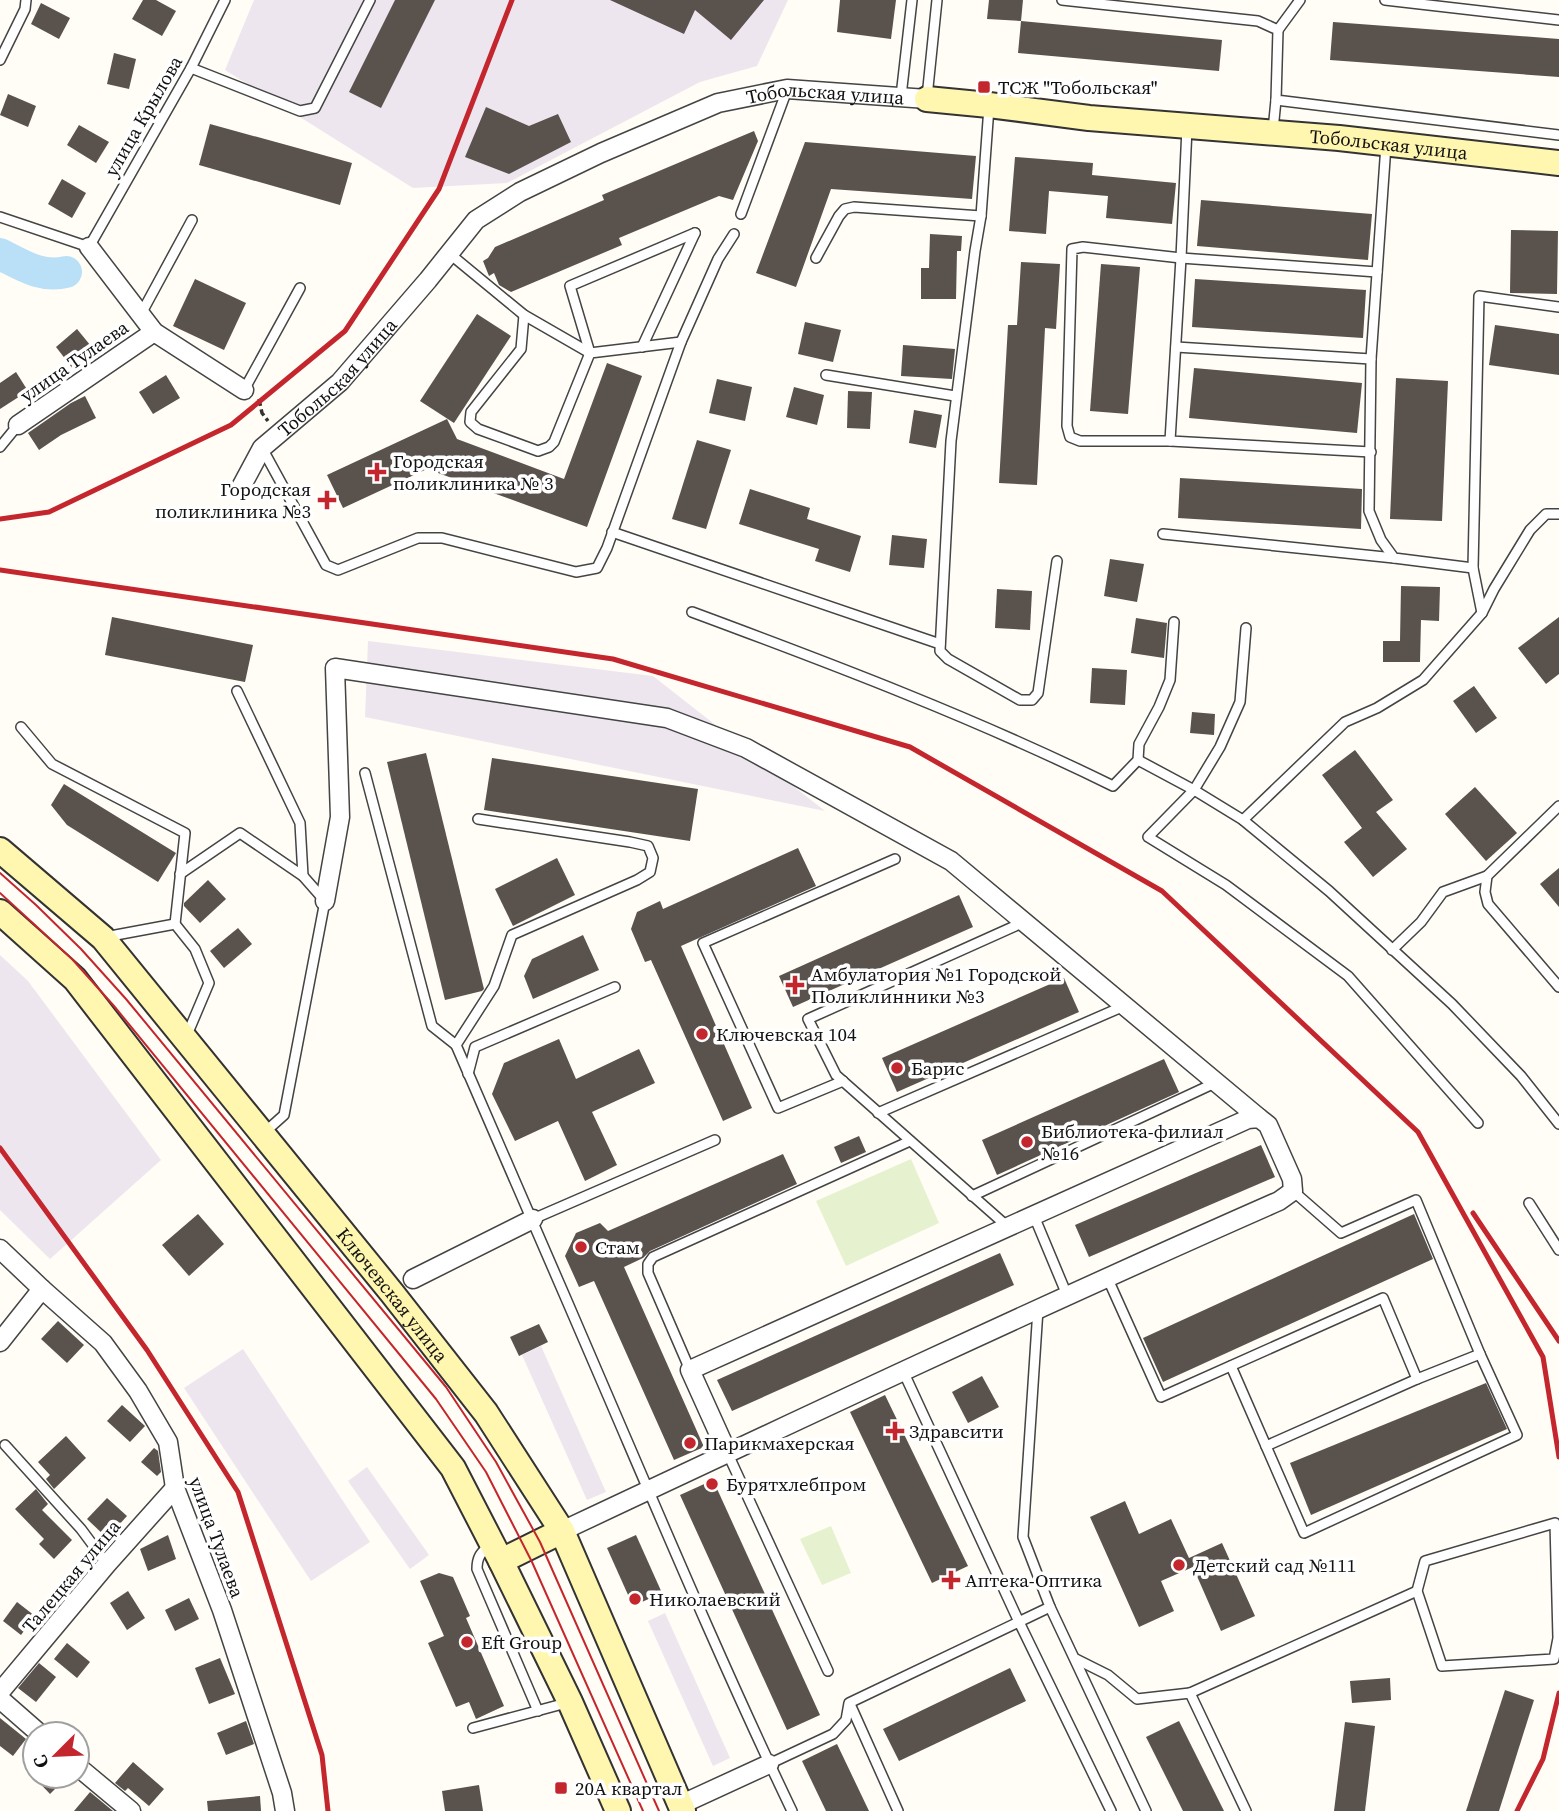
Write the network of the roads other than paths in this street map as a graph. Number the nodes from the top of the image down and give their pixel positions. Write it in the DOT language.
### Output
graph roads {
  1 [pos="26,0"];
  2 [pos="225,0"];
  3 [pos="370,0"];
  4 [pos="912,0"];
  5 [pos="937,0"];
  6 [pos="1062,0"];
  7 [pos="1300,0"];
  8 [pos="1385,0"];
  9 [pos="1559,20"];
  10 [pos="1278,30"];
  11 [pos="0,60"];
  12 [pos="191,68"];
  13 [pos="787,89"];
  14 [pos="901,96"];
  15 [pos="927,99"];
  16 [pos="1276,100"];
  17 [pos="989,105"];
  18 [pos="1187,126"];
  19 [pos="1273,132"];
  20 [pos="1559,135"];
  21 [pos="1386,143"];
  22 [pos="1559,163"];
  23 [pos="741,214"];
  24 [pos="981,216"];
  25 [pos="0,217"];
  26 [pos="192,220"];
  27 [pos="734,234"];
  28 [pos="89,247"];
  29 [pos="450,254"];
  30 [pos="816,258"];
  31 [pos="1181,258"];
  32 [pos="1377,272"];
  33 [pos="300,288"];
  34 [pos="1559,307"];
  35 [pos="141,314"];
  36 [pos="524,315"];
  37 [pos="154,331"];
  38 [pos="681,342"];
  39 [pos="642,346"];
  40 [pos="1176,347"];
  41 [pos="590,353"];
  42 [pos="1371,359"];
  43 [pos="826,375"];
  44 [pos="247,384"];
  45 [pos="955,396"];
  46 [pos="18,425"];
  47 [pos="1170,441"];
  48 [pos="0,447"];
  49 [pos="262,448"];
  50 [pos="1371,452"];
  51 [pos="240,489"];
  52 [pos="1559,514"];
  53 [pos="612,533"];
  54 [pos="1163,534"];
  55 [pos="1394,558"];
  56 [pos="1057,561"];
  57 [pos="1473,568"];
  58 [pos="692,612"];
  59 [pos="1482,613"];
  60 [pos="1174,622"];
  61 [pos="1246,628"];
  62 [pos="940,644"];
  63 [pos="237,691"];
  64 [pos="21,727"];
  65 [pos="1138,760"];
  66 [pos="365,773"];
  67 [pos="1194,790"];
  68 [pos="1559,806"];
  69 [pos="478,819"];
  70 [pos="1243,820"];
  71 [pos="0,850"];
  72 [pos="895,859"];
  73 [pos="180,874"];
  74 [pos="303,876"];
  75 [pos="1486,876"];
  76 [pos="325,901"];
  77 [pos="0,912"];
  78 [pos="1024,922"];
  79 [pos="174,924"];
  80 [pos="103,938"];
  81 [pos="1392,950"];
  82 [pos="615,987"];
  83 [pos="1559,987"];
  84 [pos="1124,1005"];
  85 [pos="186,1040"];
  86 [pos="456,1045"];
  87 [pos="468,1074"];
  88 [pos="843,1081"];
  89 [pos="1217,1083"];
  90 [pos="878,1113"];
  91 [pos="1259,1118"];
  92 [pos="1478,1124"];
  93 [pos="1559,1124"];
  94 [pos="263,1135"];
  95 [pos="715,1140"];
  96 [pos="910,1141"];
  97 [pos="1293,1191"];
  98 [pos="972,1196"];
  99 [pos="1529,1203"];
  100 [pos="1034,1216"];
  101 [pos="533,1219"];
  102 [pos="1008,1227"];
  103 [pos="0,1249"];
  104 [pos="1559,1250"];
  105 [pos="1107,1276"];
  106 [pos="413,1279"];
  107 [pos="42,1289"];
  108 [pos="392,1293"];
  109 [pos="1068,1295"];
  110 [pos="1038,1309"];
  111 [pos="0,1342"];
  112 [pos="1480,1353"];
  113 [pos="1231,1366"];
  114 [pos="690,1370"];
  115 [pos="903,1371"];
  116 [pos="1417,1380"];
  117 [pos="5,1446"];
  118 [pos="1266,1446"];
  119 [pos="727,1452"];
  120 [pos="174,1488"];
  121 [pos="648,1490"];
  122 [pos="562,1531"];
  123 [pos="497,1552"];
  124 [pos="107,1564"];
  125 [pos="1418,1591"];
  126 [pos="1050,1607"];
  127 [pos="1019,1622"];
  128 [pos="1076,1659"];
  129 [pos="828,1671"];
  130 [pos="0,1692"];
  131 [pos="1190,1692"];
  132 [pos="0,1699"];
  133 [pos="570,1702"];
  134 [pos="849,1703"];
  135 [pos="538,1711"];
  136 [pos="24,1720"];
  137 [pos="473,1728"];
  138 [pos="769,1764"];
  139 [pos="91,1778"];
  140 [pos="682,1808"];
  141 [pos="131,1811"];
  142 [pos="285,1811"];
  143 [pos="618,1811"];
  144 [pos="792,1811"];
  145 [pos="898,1811"];
  146 [pos="1111,1811"];
  147 [pos="1146,1811"];
  148 [pos="1246,1811"];
  1 -- 11 [label="lane"];
  2 -- 12 [label="lane, улица Крылова"];
  3 -- 12 [label="lane"];
  4 -- 14 [label="lane"];
  5 -- 15 [label="lane"];
  6 -- 10 [label="lane"];
  7 -- 10 [label="lane"];
  8 -- 9 [label="lane"];
  10 -- 16 [label="lane"];
  12 -- 28 [label="lane, улица Крылова"];
  13 -- 14 [label="street, Тобольская улица"];
  13 -- 23 [label="lane"];
  13 -- 29 [label="street, Тобольская улица"];
  14 -- 15 [label="street, Тобольская улица"];
  15 -- 17 [label="main road, Тобольская улица"];
  16 -- 19 [label="lane"];
  16 -- 20 [label="lane"];
  17 -- 18 [label="main road, Тобольская улица"];
  17 -- 24 [label="lane"];
  18 -- 19 [label="main road, Тобольская улица"];
  18 -- 31 [label="lane"];
  19 -- 21 [label="main road, Тобольская улица"];
  21 -- 22 [label="main road, Тобольская улица"];
  21 -- 32 [label="lane"];
  24 -- 30 [label="lane"];
  24 -- 45 [label="lane"];
  25 -- 28 [label="lane"];
  26 -- 35 [label="lane"];
  27 -- 38 [label="lane"];
  28 -- 35 [label="street"];
  29 -- 36 [label="lane"];
  29 -- 49 [label="street, Тобольская улица"];
  31 -- 32 [label="lane"];
  31 -- 40 [label="lane"];
  31 -- 47 [label="lane"];
  32 -- 42 [label="lane"];
  33 -- 44 [label="lane"];
  34 -- 57 [label="lane"];
  35 -- 37 [label="street"];
  36 -- 41 [label="lane"];
  36 -- 41 [label="lane"];
  37 -- 44 [label="street"];
  37 -- 46 [label="street, улица Тулаева"];
  38 -- 39 [label="lane"];
  38 -- 53 [label="lane"];
  39 -- 41 [label="lane"];
  39 -- 41 [label="lane"];
  40 -- 42 [label="lane"];
  40 -- 47 [label="lane"];
  42 -- 50 [label="lane"];
  43 -- 45 [label="lane"];
  45 -- 62 [label="lane"];
  46 -- 48 [label="lane"];
  47 -- 50 [label="lane"];
  49 -- 51 [label="street, Тобольская улица"];
  49 -- 53 [label="lane"];
  50 -- 55 [label="lane"];
  52 -- 59 [label="lane"];
  53 -- 62 [label="lane"];
  54 -- 55 [label="lane"];
  55 -- 57 [label="lane"];
  56 -- 62 [label="lane"];
  57 -- 59 [label="lane"];
  58 -- 65 [label="lane"];
  59 -- 70 [label="lane"];
  60 -- 65 [label="lane"];
  61 -- 67 [label="lane"];
  63 -- 74 [label="lane"];
  64 -- 73 [label="lane"];
  65 -- 67 [label="lane"];
  66 -- 86 [label="lane"];
  67 -- 70 [label="lane"];
  67 -- 92 [label="lane"];
  68 -- 75 [label="lane"];
  69 -- 86 [label="lane"];
  70 -- 81 [label="lane"];
  71 -- 80 [label="main road, Ключевская улица"];
  72 -- 88 [label="lane"];
  73 -- 74 [label="lane"];
  73 -- 79 [label="lane"];
  74 -- 76 [label="lane"];
  75 -- 81 [label="lane"];
  75 -- 83 [label="lane"];
  76 -- 78 [label="street"];
  76 -- 94 [label="lane"];
  77 -- 123 [label="main road"];
  78 -- 84 [label="street"];
  78 -- 88 [label="lane"];
  79 -- 80 [label="lane"];
  79 -- 85 [label="lane"];
  80 -- 85 [label="main road, Ключевская улица"];
  81 -- 93 [label="lane"];
  82 -- 87 [label="lane"];
  84 -- 89 [label="street"];
  84 -- 90 [label="lane"];
  85 -- 94 [label="main road, Ключевская улица"];
  86 -- 87 [label="lane"];
  87 -- 101 [label="lane"];
  88 -- 90 [label="lane"];
  89 -- 91 [label="street"];
  89 -- 98 [label="lane"];
  90 -- 96 [label="lane"];
  91 -- 97 [label="street"];
  91 -- 100 [label="street"];
  94 -- 108 [label="main road, Ключевская улица"];
  95 -- 101 [label="lane"];
  96 -- 98 [label="lane"];
  96 -- 114 [label="lane"];
  97 -- 105 [label="street"];
  97 -- 112 [label="lane"];
  98 -- 102 [label="lane"];
  99 -- 104 [label="lane"];
  100 -- 102 [label="street"];
  100 -- 109 [label="lane"];
  101 -- 106 [label="street"];
  101 -- 121 [label="lane"];
  102 -- 114 [label="street"];
  103 -- 107 [label="street, улица Тулаева"];
  105 -- 109 [label="street"];
  105 -- 113 [label="lane"];
  106 -- 108 [label="lane"];
  107 -- 111 [label="street"];
  107 -- 120 [label="street, улица Тулаева"];
  108 -- 122 [label="main road, Ключевская улица"];
  109 -- 110 [label="street"];
  110 -- 115 [label="street"];
  110 -- 126 [label="lane"];
  112 -- 116 [label="lane"];
  112 -- 118 [label="lane"];
  113 -- 116 [label="lane"];
  113 -- 118 [label="lane"];
  114 -- 119 [label="street"];
  115 -- 119 [label="street"];
  115 -- 127 [label="lane"];
  116 -- 118 [label="lane"];
  117 -- 124 [label="lane"];
  119 -- 121 [label="street"];
  119 -- 129 [label="lane"];
  120 -- 124 [label="street, Талецкая улица"];
  120 -- 142 [label="street, улица Тулаева"];
  121 -- 122 [label="street"];
  121 -- 138 [label="lane"];
  122 -- 123 [label="main road"];
  122 -- 140 [label="main road, Ключевская улица"];
  123 -- 133 [label="main road"];
  123 -- 135 [label="lane"];
  124 -- 130 [label="street, Талецкая улица"];
  125 -- 125 [label="lane"];
  125 -- 131 [label="lane"];
  126 -- 127 [label="lane"];
  126 -- 128 [label="lane"];
  127 -- 134 [label="lane"];
  127 -- 146 [label="lane"];
  128 -- 131 [label="lane"];
  128 -- 147 [label="lane"];
  131 -- 148 [label="lane"];
  132 -- 136 [label="street"];
  133 -- 135 [label="lane"];
  133 -- 143 [label="main road"];
  134 -- 138 [label="lane"];
  134 -- 145 [label="lane"];
  135 -- 137 [label="lane"];
  138 -- 140 [label="street"];
  138 -- 144 [label="lane"];
  139 -- 141 [label="street"];
}
